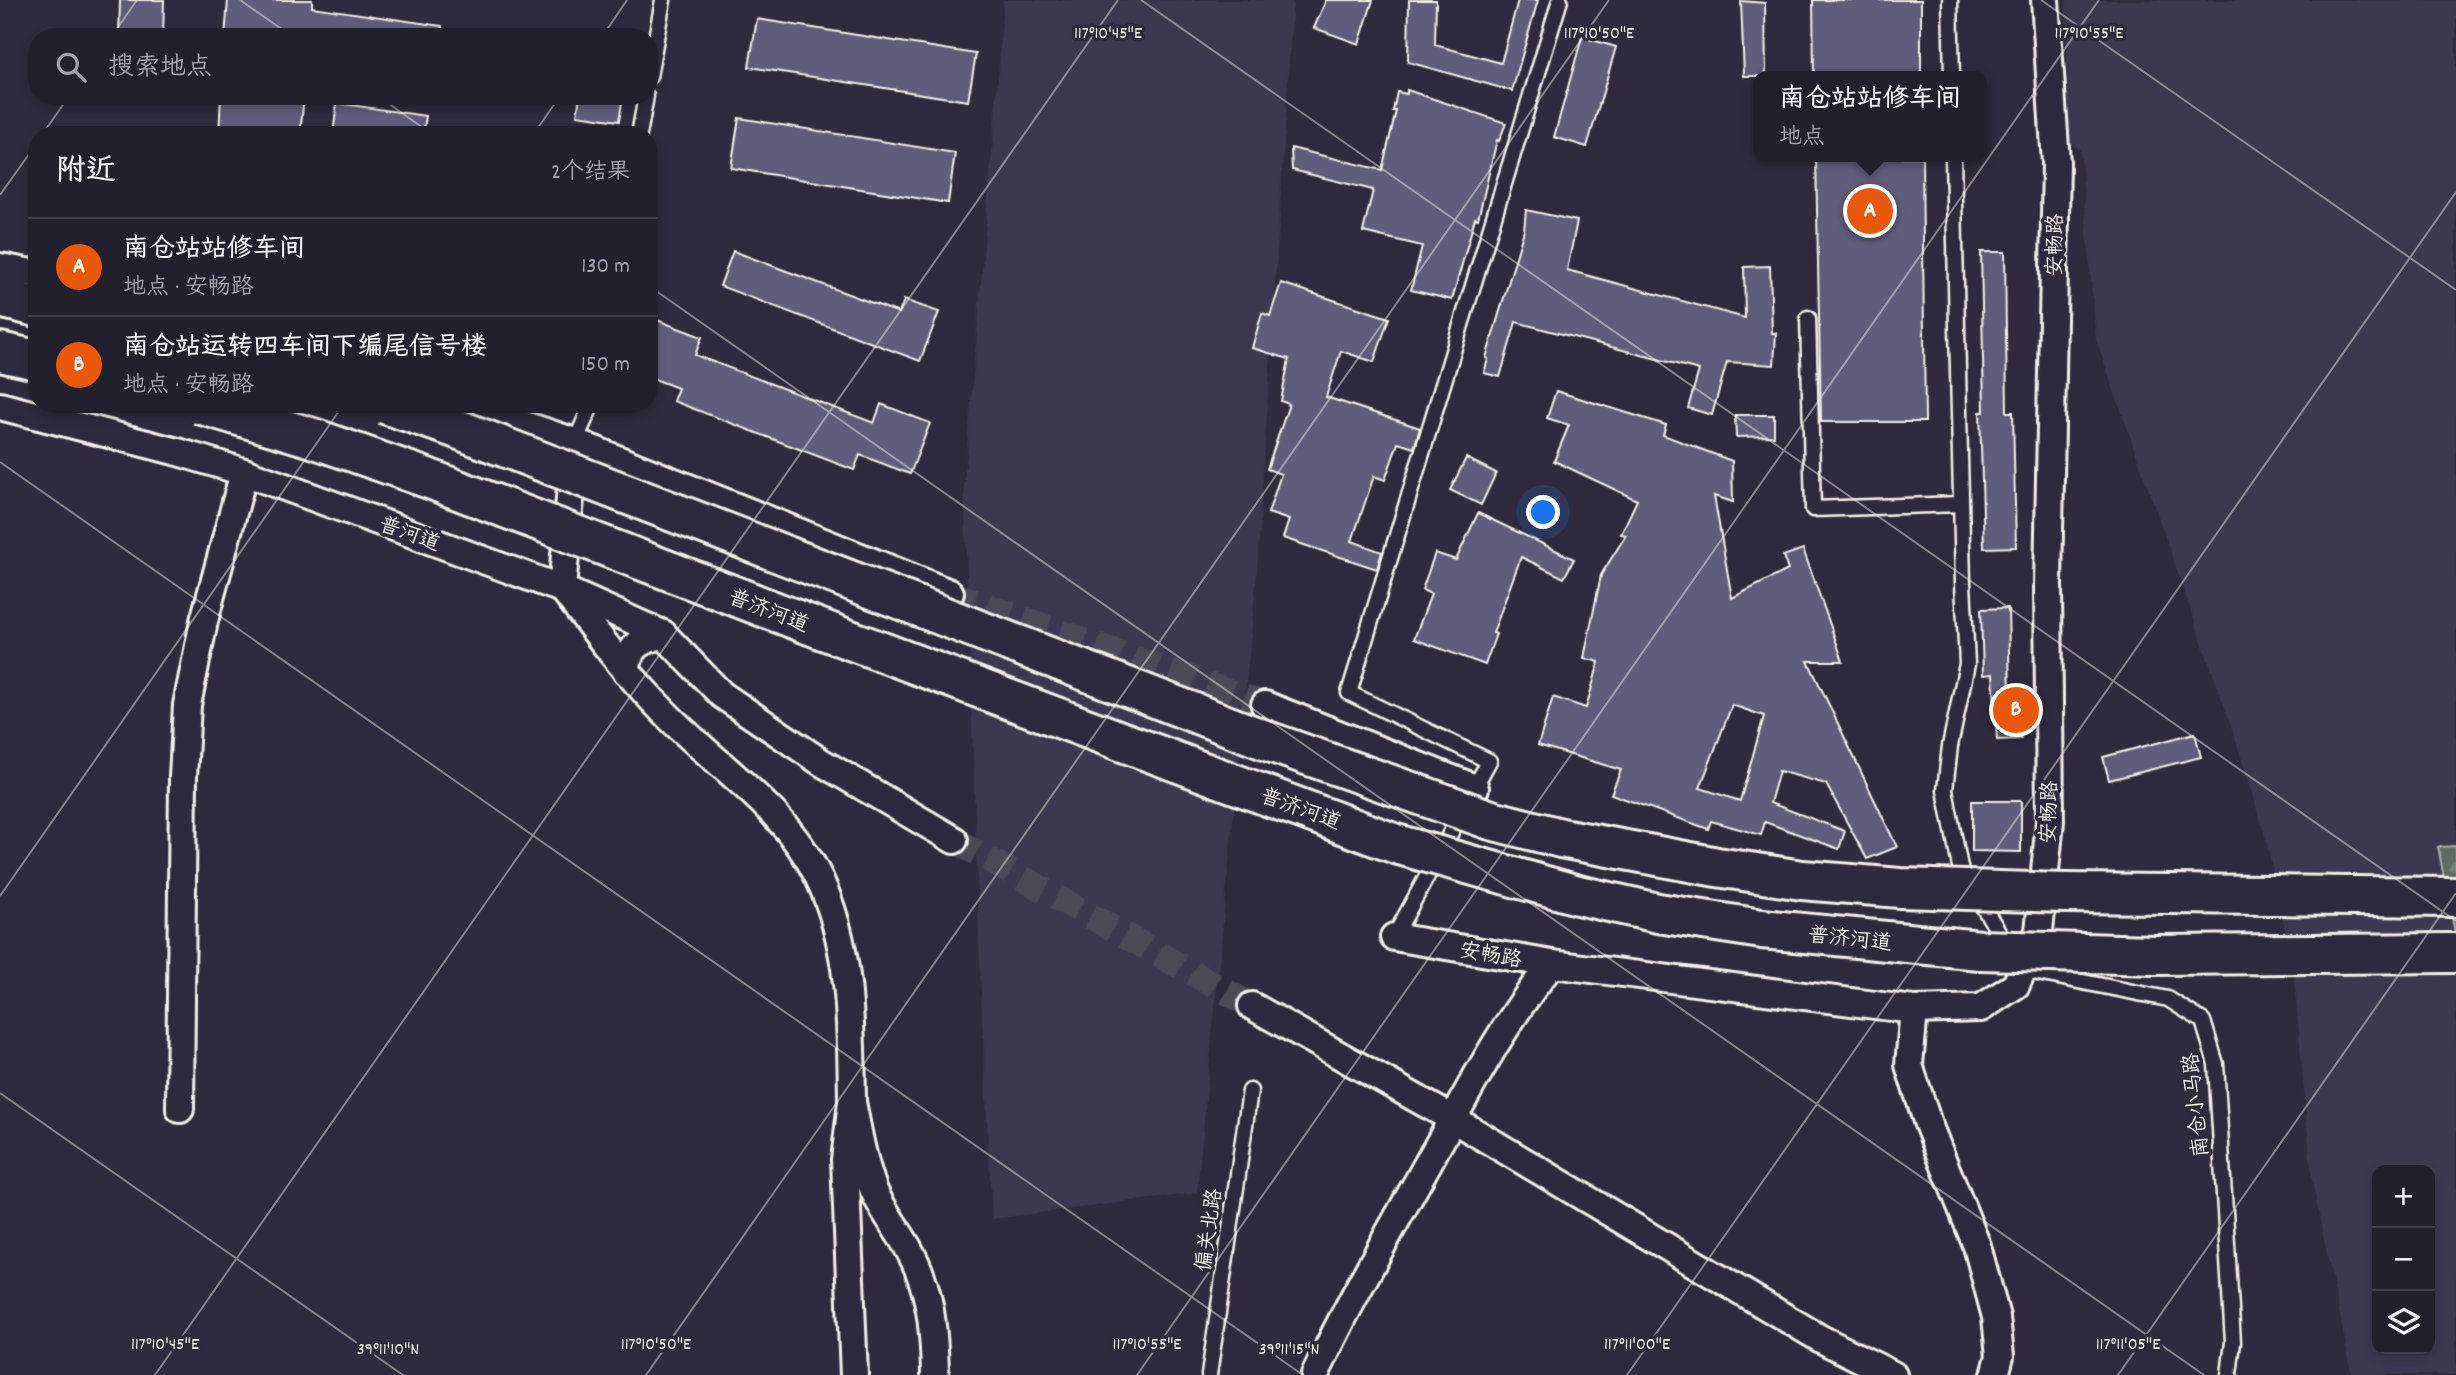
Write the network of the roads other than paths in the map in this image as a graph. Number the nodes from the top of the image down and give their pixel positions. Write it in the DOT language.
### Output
graph roads {
  1 [pos="663,0"];
  2 [pos="1560,0"];
  3 [pos="1950,0"];
  4 [pos="2045,0"];
  5 [pos="658,28"];
  6 [pos="1952,71"];
  7 [pos="644,105"];
  8 [pos="641,126"];
  9 [pos="1953,162"];
  10 [pos="0,267"];
  11 [pos="28,272"];
  12 [pos="0,298"];
  13 [pos="28,305"];
  14 [pos="1808,318"];
  15 [pos="0,352"];
  16 [pos="28,358"];
  17 [pos="0,406"];
  18 [pos="229,413"];
  19 [pos="410,413"];
  20 [pos="488,413"];
  21 [pos="588,413"];
  22 [pos="575,442"];
  23 [pos="244,472"];
  24 [pos="1961,504"];
  25 [pos="562,589"];
  26 [pos="950,593"];
  27 [pos="663,634"];
  28 [pos="626,671"];
  29 [pos="1265,705"];
  30 [pos="1475,788"];
  31 [pos="954,840"];
  32 [pos="2456,897"];
  33 [pos="1394,937"];
  34 [pos="2456,953"];
  35 [pos="1552,964"];
  36 [pos="2023,970"];
  37 [pos="1252,1006"];
  38 [pos="1914,1010"];
  39 [pos="1250,1091"];
  40 [pos="852,1102"];
  41 [pos="180,1109"];
  42 [pos="1453,1119"];
  43 [pos="854,1375"];
  44 [pos="936,1375"];
  45 [pos="1209,1375"];
  46 [pos="1315,1375"];
  47 [pos="1893,1375"];
  48 [pos="1995,1375"];
  49 [pos="2229,1375"];
  1 -- 5 [label="lane"];
  2 -- 30 [label="lane"];
  3 -- 6 [label="lane"];
  4 -- 36 [label="street, 安畅路"];
  7 -- 8 [label="lane"];
  9 -- 24 [label="lane"];
  10 -- 11 [label="street"];
  12 -- 13 [label="highway"];
  14 -- 24 [label="lane"];
  15 -- 16 [label="highway"];
  17 -- 23 [label="street, 普河道"];
  18 -- 34 [label="highway, 普济河道, bridge"];
  19 -- 32 [label="highway, bridge"];
  20 -- 22 [label="street"];
  21 -- 22 [label="lane"];
  22 -- 25 [label="street"];
  22 -- 26 [label="street"];
  23 -- 25 [label="street, 普河道"];
  23 -- 41 [label="street"];
  24 -- 36 [label="lane"];
  25 -- 27 [label="street, 普河道"];
  25 -- 28 [label="street"];
  27 -- 28 [label="street"];
  27 -- 31 [label="street"];
  28 -- 40 [label="street"];
  29 -- 30 [label="street"];
  30 -- 33 [label="lane"];
  33 -- 35 [label="street, 安畅路"];
  35 -- 38 [label="street, 安畅路"];
  35 -- 42 [label="street"];
  36 -- 38 [label="street, 安畅路"];
  36 -- 49 [label="lane, 南仓小马路"];
  37 -- 42 [label="street"];
  38 -- 48 [label="street"];
  39 -- 45 [label="lane, 偏关北路"];
  40 -- 43 [label="street"];
  40 -- 44 [label="street"];
  42 -- 46 [label="street"];
  42 -- 47 [label="street"];
}
